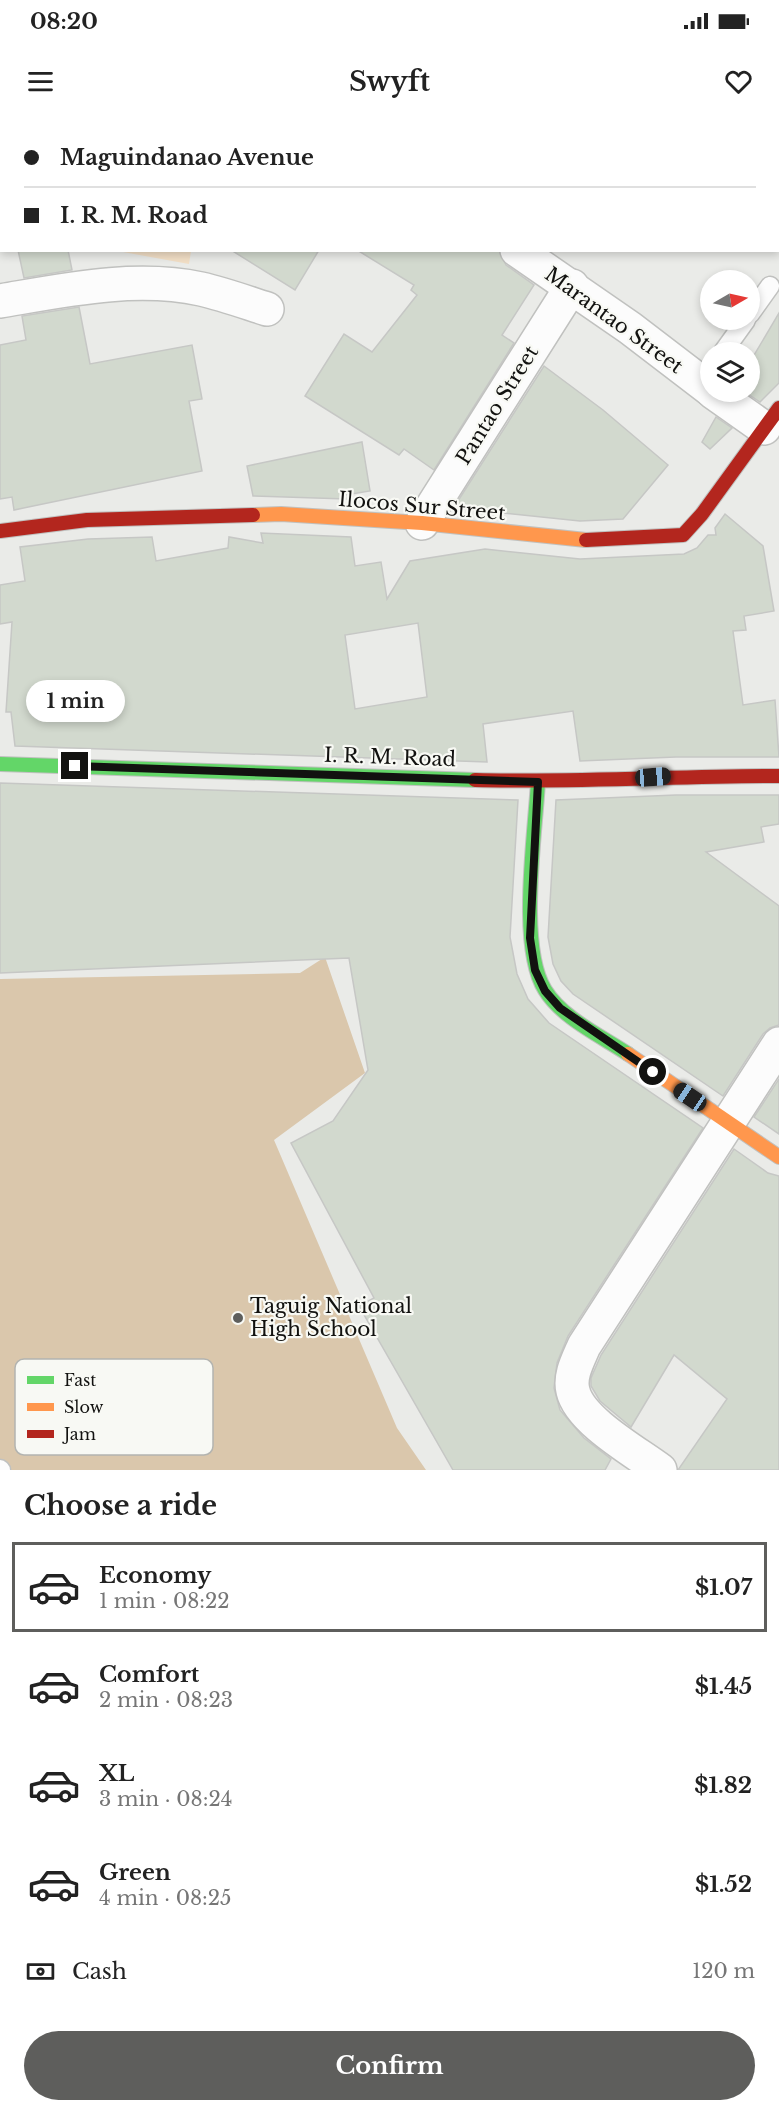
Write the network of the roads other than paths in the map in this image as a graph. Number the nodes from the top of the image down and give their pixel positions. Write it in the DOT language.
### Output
graph roads {
  1 [pos="520,252"];
  2 [pos="572,286"];
  3 [pos="770,286"];
  4 [pos="760,300"];
  5 [pos="0,301"];
  6 [pos="267,309"];
  7 [pos="700,378"];
  8 [pos="742,402"];
  9 [pos="771,418"];
  10 [pos="422,524"];
  11 [pos="0,531"];
  12 [pos="0,764"];
  13 [pos="779,776"];
  14 [pos="538,782"];
  15 [pos="779,1044"];
  16 [pos="727,1122"];
  17 [pos="779,1157"];
  18 [pos="660,1470"];
  1 -- 2 [label="street, Marantao Street"];
  2 -- 7 [label="street, Marantao Street"];
  2 -- 10 [label="street, Pantao Street"];
  3 -- 4 [label="lane"];
  5 -- 6 [label="street"];
  8 -- 9 [label="street, Marantao Street"];
  9 -- 10 [label="street, Ilocos Sur Street"];
  10 -- 11 [label="street, Ilocos Sur Street"];
  12 -- 14 [label="street, I. R. M. Road"];
  13 -- 14 [label="street, I. R. M. Road"];
  14 -- 16 [label="street"];
  15 -- 16 [label="street"];
  16 -- 17 [label="street"];
  16 -- 18 [label="street"];
}
